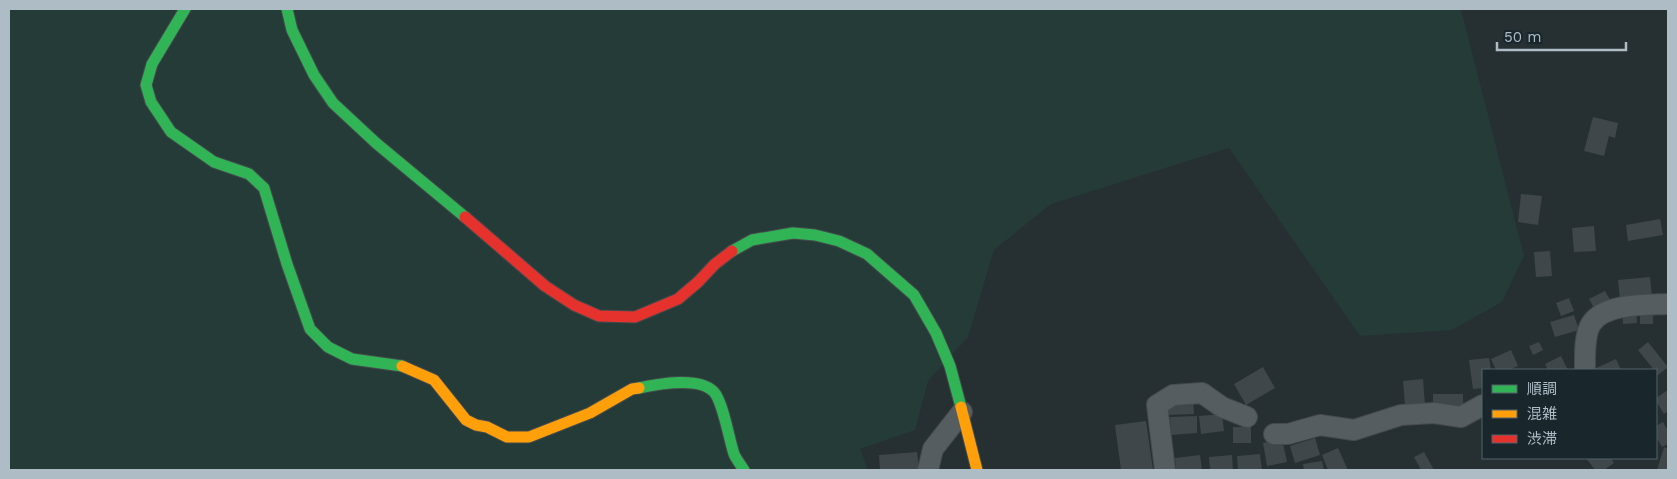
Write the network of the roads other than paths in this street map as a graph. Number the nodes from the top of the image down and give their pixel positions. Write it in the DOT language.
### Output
graph roads {
  1 [pos="185,9"];
  2 [pos="286,9"];
  3 [pos="1668,304"];
  4 [pos="1586,369"];
  5 [pos="1482,406"];
  6 [pos="962,412"];
  7 [pos="1247,417"];
  8 [pos="1274,434"];
  9 [pos="744,470"];
  10 [pos="928,470"];
  11 [pos="977,470"];
  12 [pos="1165,470"];
  1 -- 9 [label="street"];
  2 -- 6 [label="street"];
  3 -- 4 [label="street"];
  5 -- 8 [label="street"];
  6 -- 10 [label="street"];
  6 -- 11 [label="street"];
  7 -- 12 [label="street"];
}
